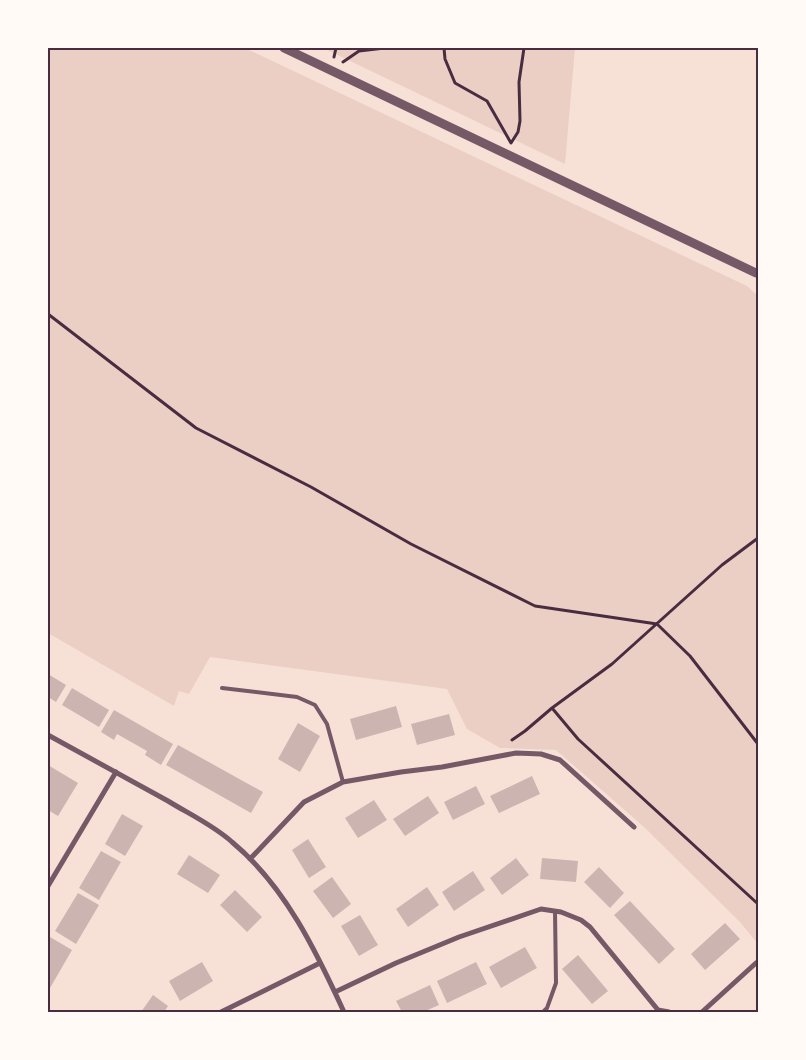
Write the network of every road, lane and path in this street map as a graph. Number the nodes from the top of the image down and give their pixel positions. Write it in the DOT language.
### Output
graph roads {
  1 [pos="284,48"];
  2 [pos="385,48"];
  3 [pos="444,48"];
  4 [pos="524,48"];
  5 [pos="332,70"];
  6 [pos="758,273"];
  7 [pos="48,314"];
  8 [pos="758,538"];
  9 [pos="657,624"];
  10 [pos="222,688"];
  11 [pos="552,708"];
  12 [pos="48,735"];
  13 [pos="506,744"];
  14 [pos="758,744"];
  15 [pos="116,772"];
  16 [pos="343,782"];
  17 [pos="634,827"];
  18 [pos="250,858"];
  19 [pos="48,886"];
  20 [pos="758,904"];
  21 [pos="555,911"];
  22 [pos="320,962"];
  23 [pos="758,965"];
  24 [pos="335,992"];
  25 [pos="658,1011"];
  26 [pos="221,1012"];
  27 [pos="344,1012"];
  28 [pos="543,1012"];
  29 [pos="669,1012"];
  30 [pos="702,1012"];
  1 -- 5 [label="street"];
  2 -- 5 [label="path"];
  3 -- 4 [label="path"];
  5 -- 6 [label="street"];
  7 -- 9 [label="path"];
  8 -- 9 [label="path"];
  9 -- 11 [label="path"];
  9 -- 14 [label="path"];
  10 -- 16 [label="lane"];
  11 -- 13 [label="path"];
  11 -- 20 [label="path"];
  12 -- 15 [label="street"];
  15 -- 18 [label="street"];
  15 -- 19 [label="street"];
  16 -- 17 [label="street"];
  16 -- 18 [label="street"];
  18 -- 22 [label="street"];
  21 -- 24 [label="street"];
  21 -- 25 [label="street"];
  21 -- 28 [label="lane"];
  22 -- 24 [label="street"];
  22 -- 26 [label="street"];
  23 -- 30 [label="street"];
  24 -- 27 [label="street"];
  25 -- 29 [label="street"];
}
